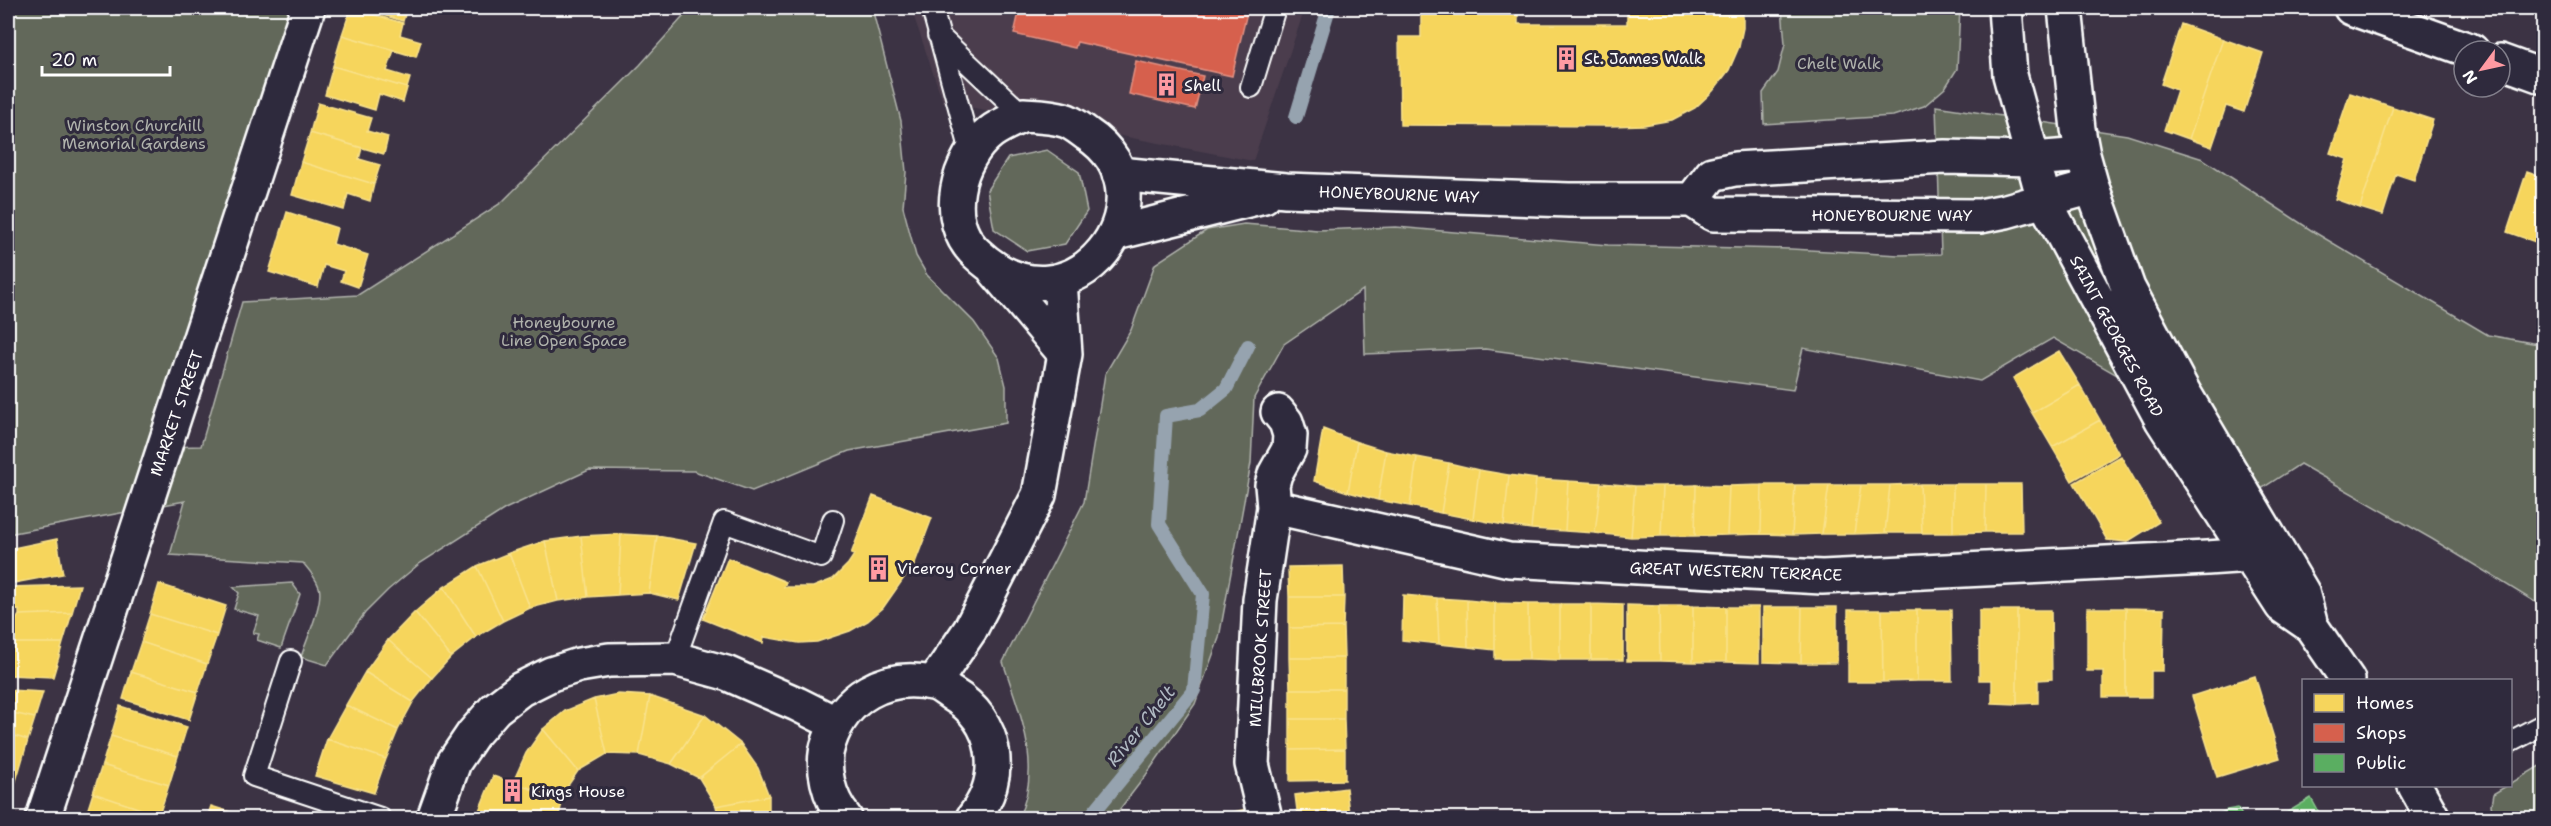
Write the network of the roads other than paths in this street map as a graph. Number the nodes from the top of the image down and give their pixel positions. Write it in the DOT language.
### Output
graph roads {
  1 [pos="308,8"];
  2 [pos="932,8"];
  3 [pos="1275,8"];
  4 [pos="2005,8"];
  5 [pos="2065,8"];
  6 [pos="2351,8"];
  7 [pos="938,35"];
  8 [pos="2452,44"];
  9 [pos="2512,65"];
  10 [pos="2544,77"];
  11 [pos="1251,87"];
  12 [pos="1023,115"];
  13 [pos="971,152"];
  14 [pos="2083,155"];
  15 [pos="2032,159"];
  16 [pos="1119,174"];
  17 [pos="2092,187"];
  18 [pos="1286,190"];
  19 [pos="1692,200"];
  20 [pos="2044,200"];
  21 [pos="1116,233"];
  22 [pos="994,270"];
  23 [pos="1060,281"];
  24 [pos="1065,354"];
  25 [pos="1278,412"];
  26 [pos="1274,507"];
  27 [pos="832,520"];
  28 [pos="2263,552"];
  29 [pos="675,659"];
  30 [pos="291,661"];
  31 [pos="2347,679"];
  32 [pos="934,683"];
  33 [pos="835,723"];
  34 [pos="2544,724"];
  35 [pos="2512,741"];
  36 [pos="43,819"];
  37 [pos="380,819"];
  38 [pos="434,819"];
  39 [pos="845,819"];
  40 [pos="973,819"];
  41 [pos="1265,819"];
  1 -- 36 [label="street, MARKET STREET"];
  2 -- 7 [label="lane"];
  3 -- 11 [label="lane"];
  4 -- 15 [label="street, SAINT GEORGES ROAD"];
  5 -- 14 [label="street, SAINT GEORGES ROAD"];
  6 -- 8 [label="street"];
  7 -- 12 [label="lane"];
  7 -- 13 [label="lane"];
  9 -- 10 [label="street"];
  12 -- 13 [label="street"];
  12 -- 16 [label="street"];
  13 -- 22 [label="street"];
  14 -- 15 [label="street"];
  14 -- 17 [label="street, SAINT GEORGES ROAD"];
  15 -- 19 [label="street"];
  15 -- 20 [label="street, SAINT GEORGES ROAD"];
  16 -- 18 [label="street, HONEYBOURNE WAY"];
  16 -- 21 [label="street"];
  17 -- 20 [label="street, HONEYBOURNE WAY"];
  17 -- 28 [label="street, SAINT GEORGES ROAD"];
  18 -- 19 [label="street, HONEYBOURNE WAY"];
  18 -- 21 [label="street, HONEYBOURNE WAY"];
  19 -- 20 [label="street, HONEYBOURNE WAY"];
  20 -- 28 [label="street, SAINT GEORGES ROAD"];
  21 -- 23 [label="street"];
  22 -- 23 [label="street"];
  22 -- 24 [label="street"];
  23 -- 24 [label="street"];
  24 -- 32 [label="street"];
  25 -- 26 [label="street, MILLBROOK STREET"];
  26 -- 28 [label="street, GREAT WESTERN TERRACE"];
  26 -- 41 [label="street, MILLBROOK STREET"];
  27 -- 29 [label="lane"];
  28 -- 31 [label="street, SAINT GEORGES ROAD"];
  29 -- 33 [label="street"];
  29 -- 38 [label="street"];
  30 -- 37 [label="lane"];
  32 -- 33 [label="street"];
  32 -- 40 [label="street"];
  33 -- 39 [label="street"];
  34 -- 35 [label="lane"];
}
